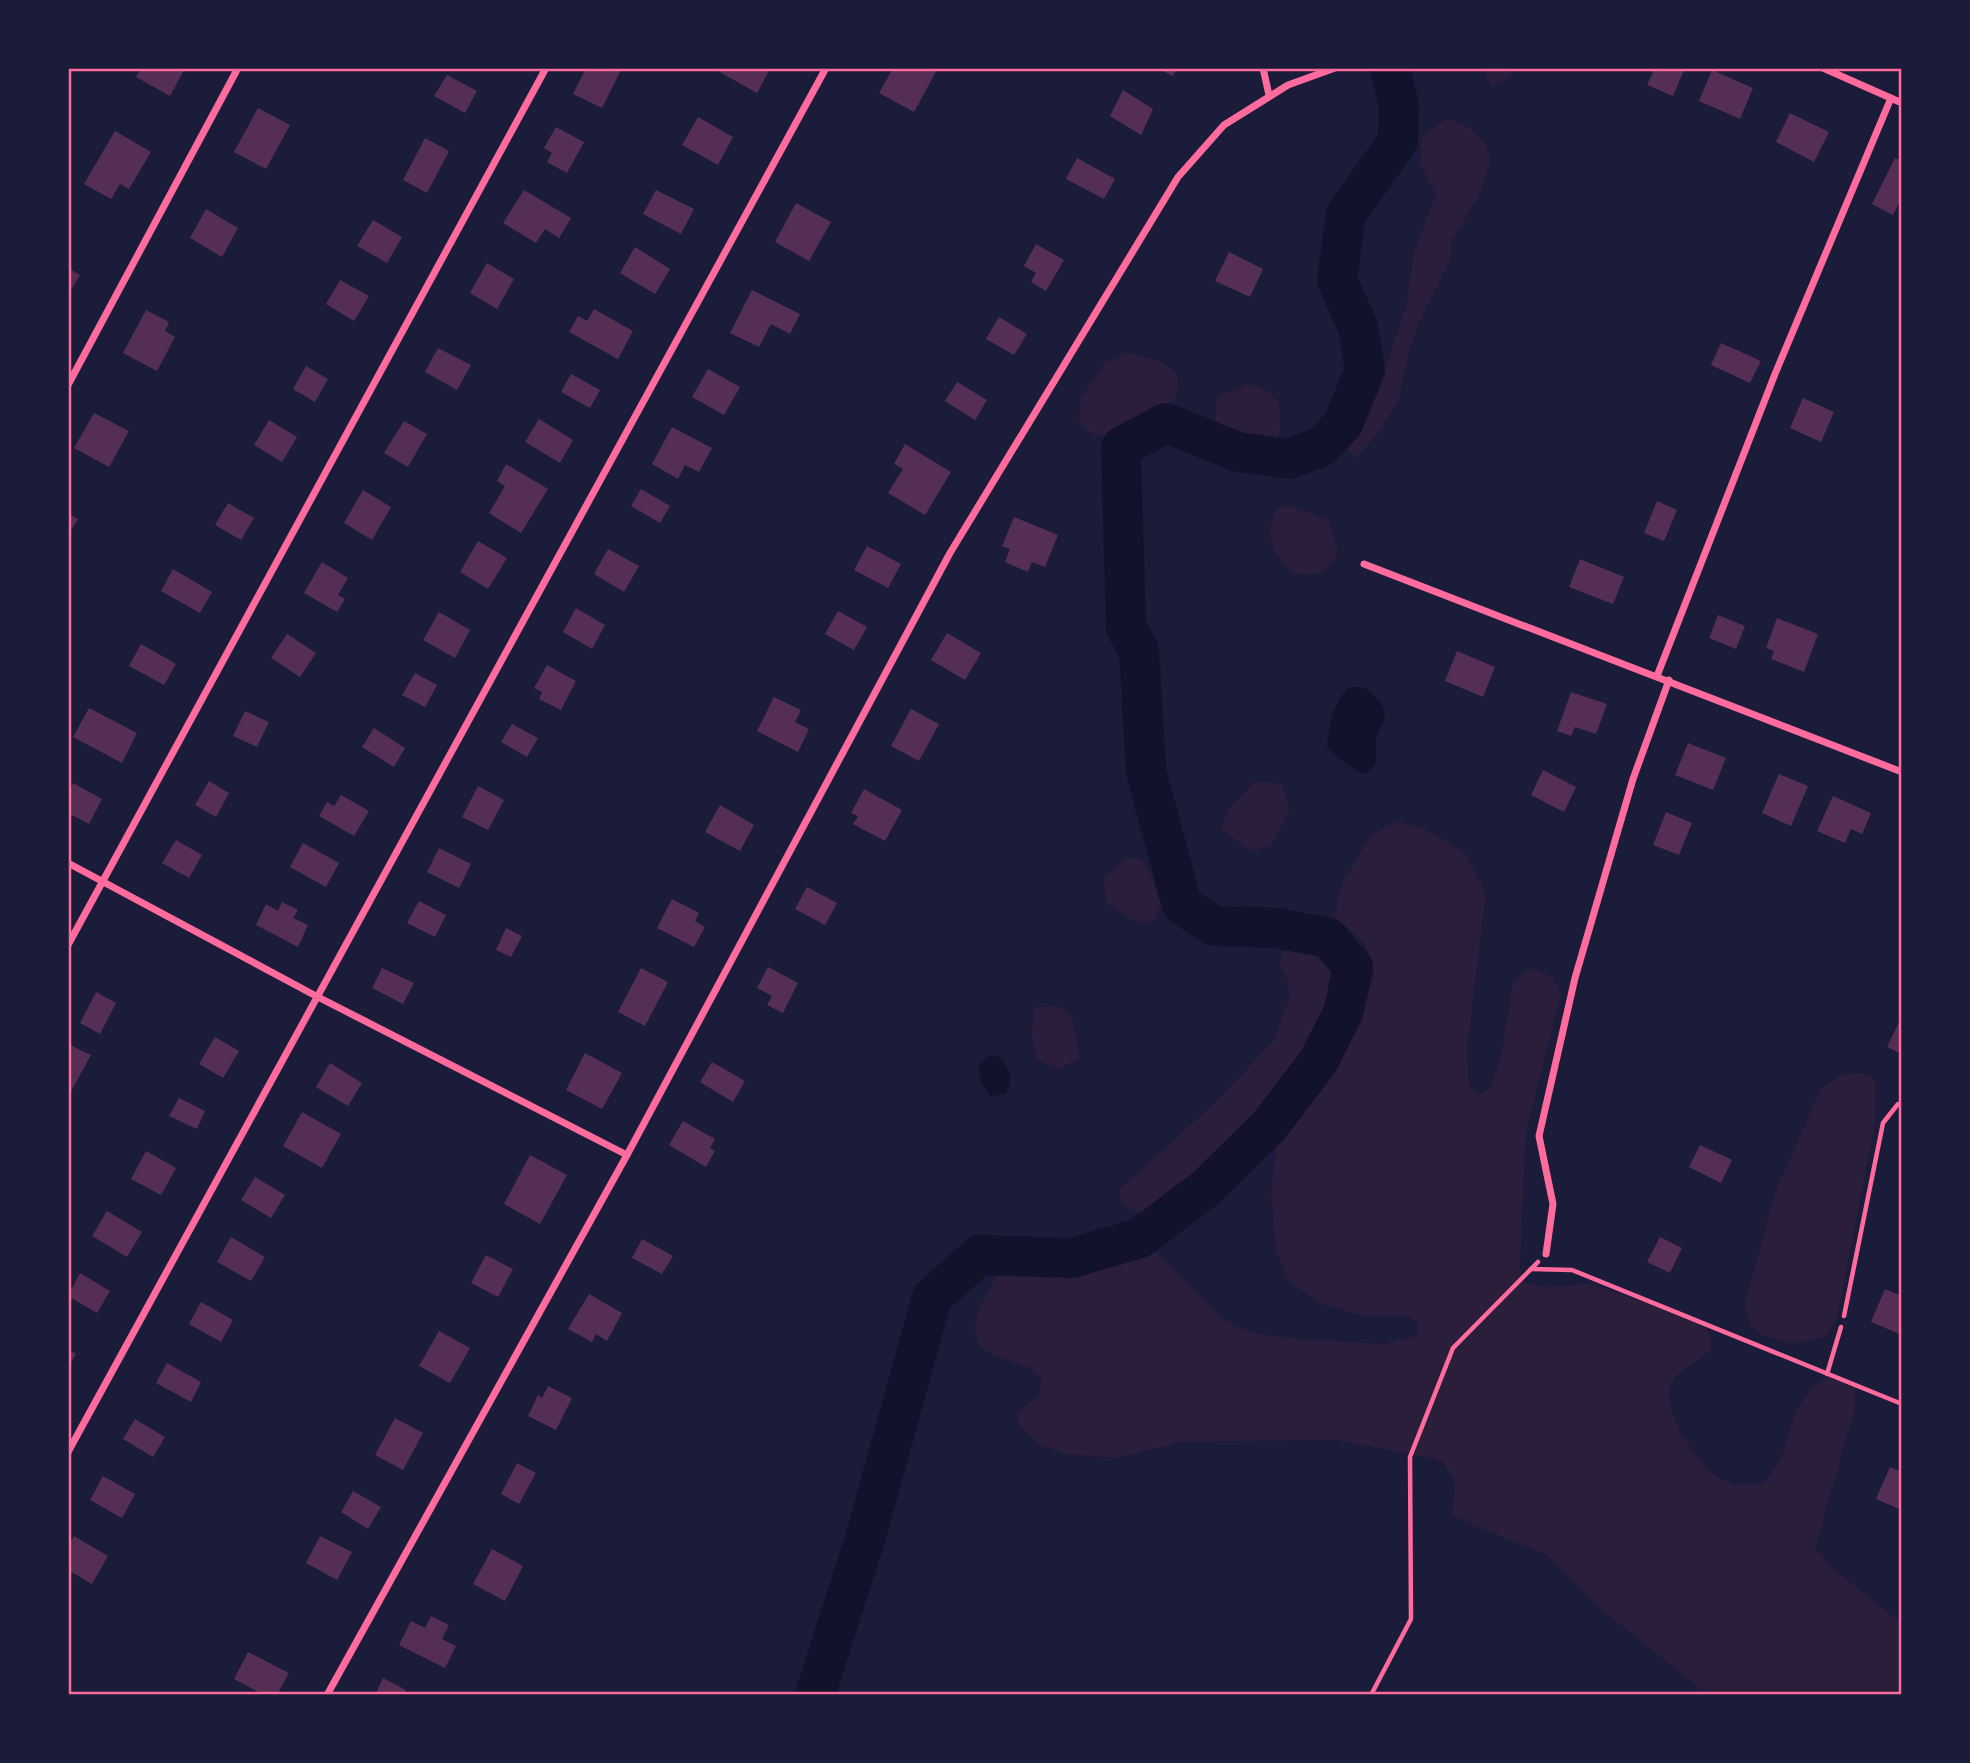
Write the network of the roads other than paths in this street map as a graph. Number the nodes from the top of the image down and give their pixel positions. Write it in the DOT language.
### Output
graph roads {
  1 [pos="238,68"];
  2 [pos="546,68"];
  3 [pos="826,68"];
  4 [pos="1264,68"];
  5 [pos="1335,68"];
  6 [pos="1825,69"];
  7 [pos="1269,95"];
  8 [pos="1891,99"];
  9 [pos="1902,103"];
  10 [pos="68,384"];
  11 [pos="1364,564"];
  12 [pos="1657,676"];
  13 [pos="1669,680"];
  14 [pos="1902,772"];
  15 [pos="68,863"];
  16 [pos="103,881"];
  17 [pos="68,945"];
  18 [pos="317,996"];
  19 [pos="1902,1104"];
  20 [pos="627,1155"];
  21 [pos="1546,1254"];
  22 [pos="1844,1316"];
  23 [pos="68,1452"];
  24 [pos="327,1695"];
  1 -- 10 [label="street"];
  2 -- 16 [label="street"];
  3 -- 18 [label="street"];
  4 -- 7 [label="street"];
  5 -- 7 [label="street"];
  6 -- 8 [label="street"];
  7 -- 20 [label="street"];
  8 -- 9 [label="street"];
  8 -- 12 [label="street"];
  11 -- 12 [label="street"];
  12 -- 13 [label="street"];
  13 -- 14 [label="street"];
  13 -- 21 [label="street"];
  15 -- 16 [label="street"];
  16 -- 17 [label="street"];
  16 -- 18 [label="street"];
  18 -- 20 [label="street"];
  18 -- 23 [label="street"];
  19 -- 22 [label="lane"];
  20 -- 24 [label="street"];
}
